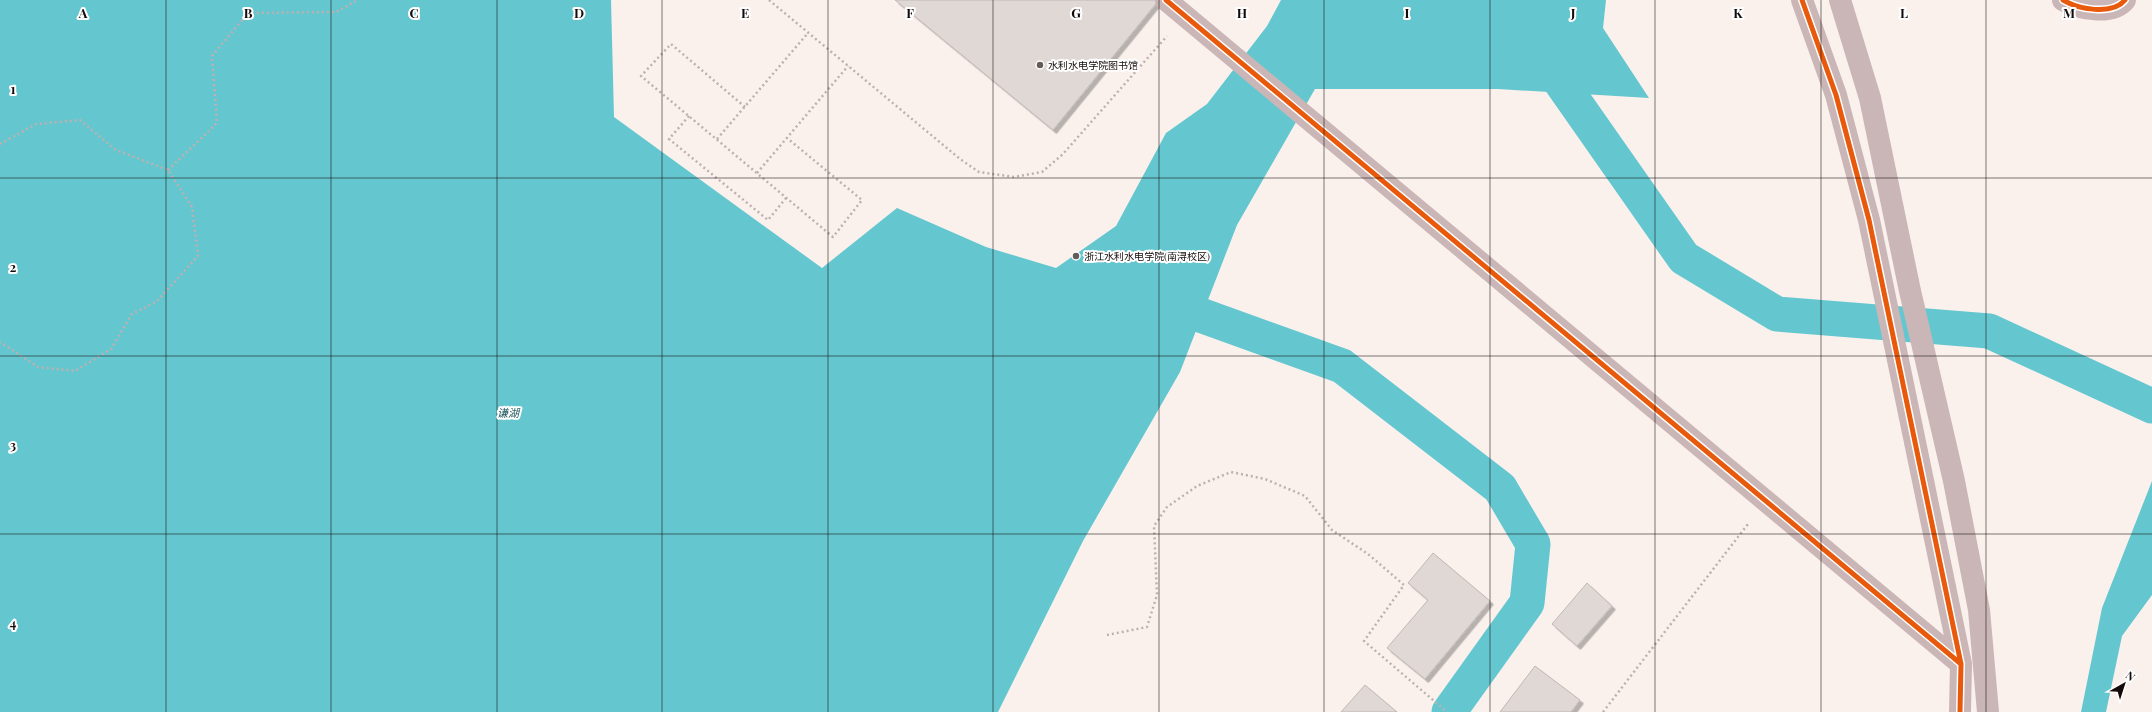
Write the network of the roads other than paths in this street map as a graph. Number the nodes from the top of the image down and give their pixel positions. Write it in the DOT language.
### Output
graph roads {
  1 [pos="1166,0"];
  2 [pos="1802,0"];
  3 [pos="1840,0"];
  4 [pos="2063,0"];
  5 [pos="2125,0"];
  6 [pos="1893,209"];
  7 [pos="1942,429"];
  8 [pos="1960,664"];
  9 [pos="1960,712"];
  10 [pos="1988,712"];
  1 -- 8 [label="street"];
  2 -- 8 [label="street"];
  3 -- 6 [label="street"];
  4 -- 5 [label="street"];
  6 -- 7 [label="street"];
  6 -- 7 [label="street"];
  7 -- 10 [label="street"];
  8 -- 9 [label="street"];
}
